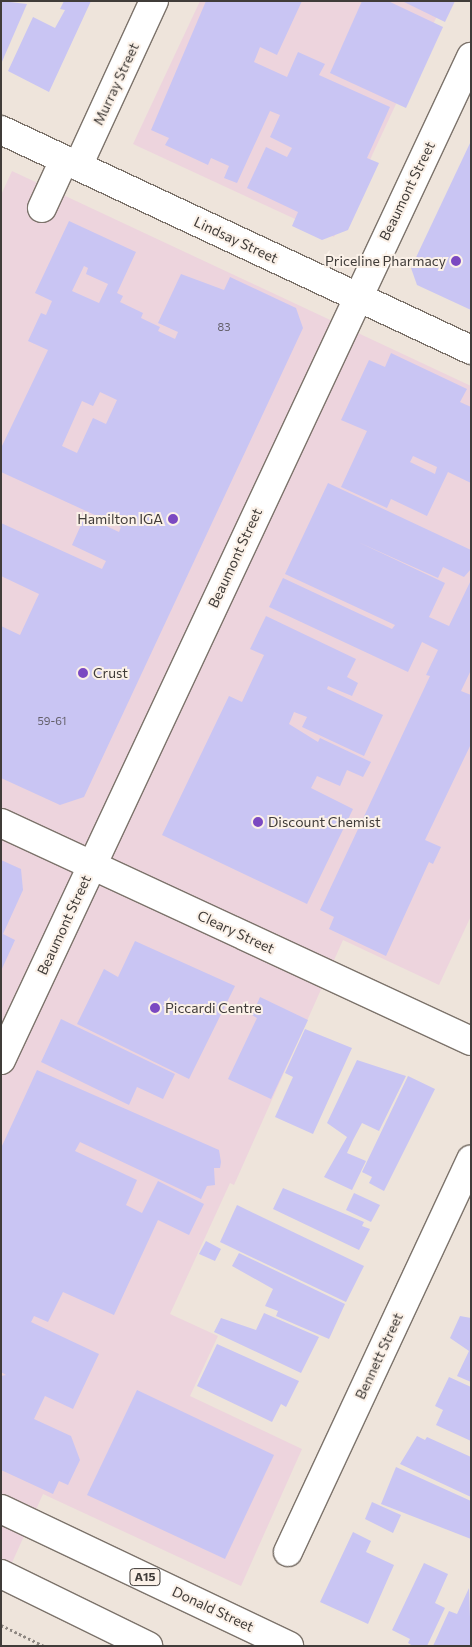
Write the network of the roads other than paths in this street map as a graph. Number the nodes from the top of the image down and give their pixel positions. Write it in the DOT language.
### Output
graph roads {
  1 [pos="154,1"];
  2 [pos="471,57"];
  3 [pos="1,130"];
  4 [pos="71,163"];
  5 [pos="42,208"];
  6 [pos="357,297"];
  7 [pos="471,350"];
  8 [pos="1,823"];
  9 [pos="92,865"];
  10 [pos="471,1041"];
  11 [pos="1,1060"];
  12 [pos="471,1160"];
  13 [pos="1,1509"];
  14 [pos="288,1552"];
  15 [pos="1,1574"];
  16 [pos="148,1646"];
  17 [pos="289,1646"];
  1 -- 4 [label="main road, Murray Street"];
  2 -- 6 [label="main road, Beaumont Street"];
  3 -- 4 [label="main road, Lindsay Street"];
  4 -- 5 [label="main road, Murray Street"];
  4 -- 6 [label="main road, Lindsay Street"];
  6 -- 7 [label="main road, Lindsay Street"];
  6 -- 9 [label="main road, Beaumont Street"];
  8 -- 9 [label="main road, Cleary Street"];
  9 -- 10 [label="main road, Cleary Street"];
  9 -- 11 [label="main road, Beaumont Street"];
  12 -- 14 [label="main road, Bennett Street"];
  13 -- 17 [label="main road, Donald Street / A15"];
  15 -- 16 [label="main road"];
}
